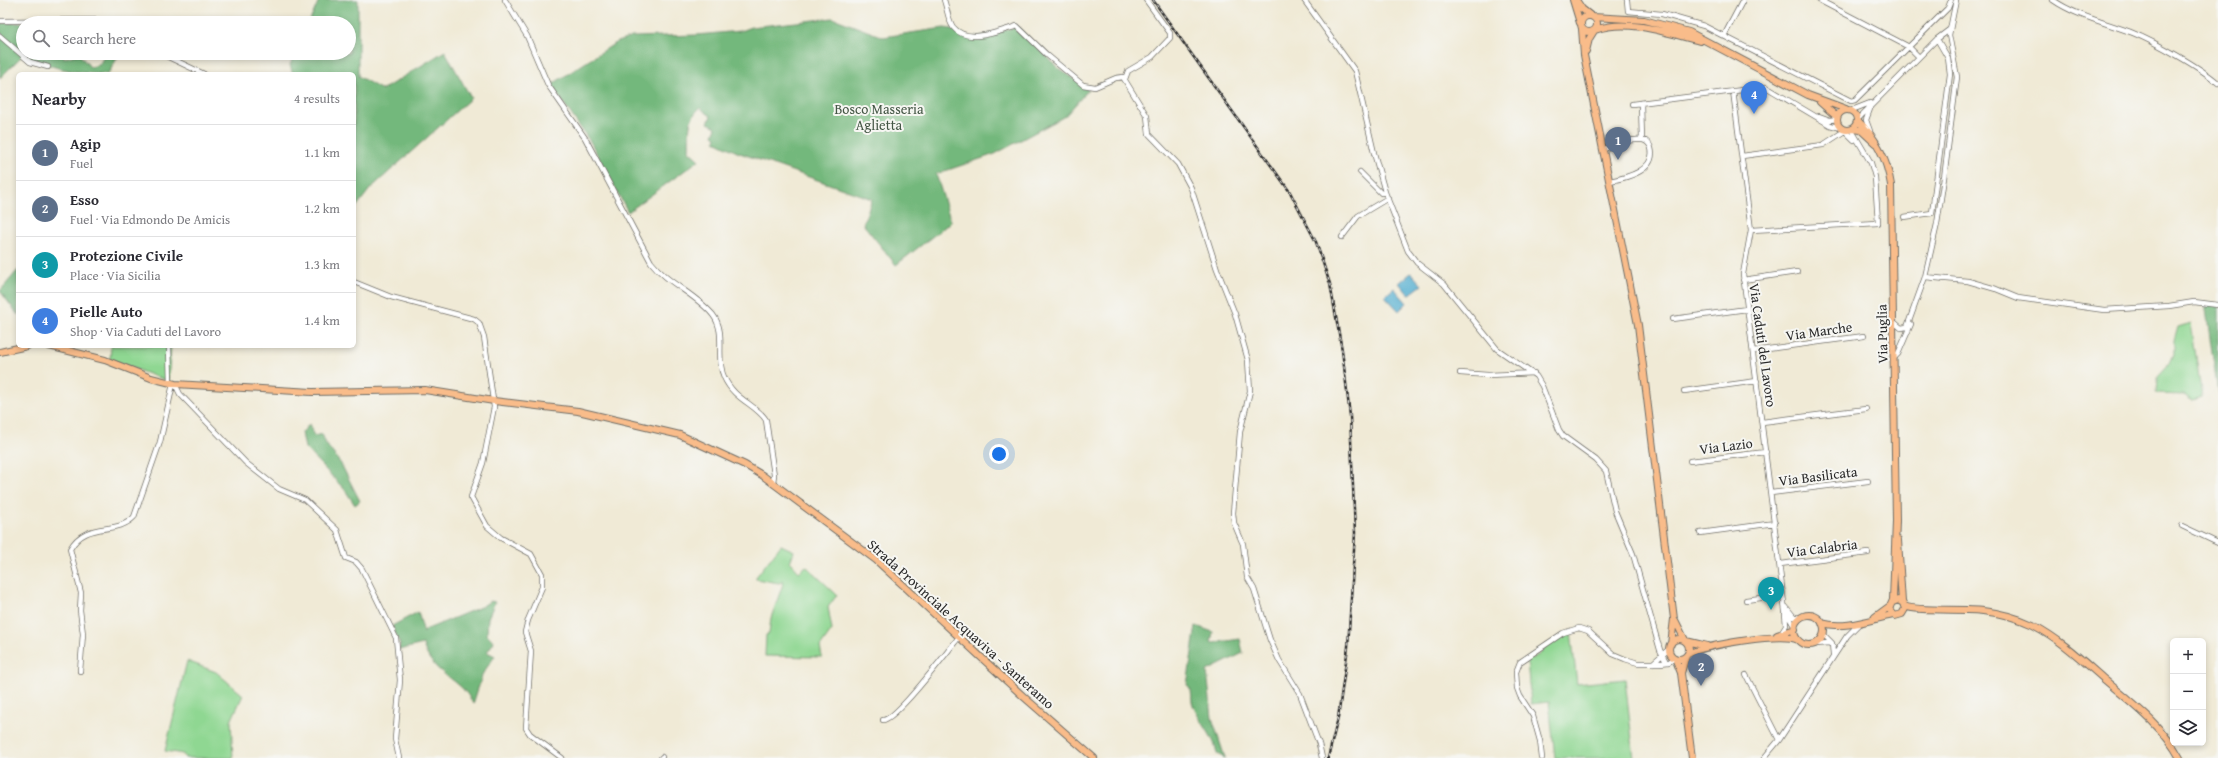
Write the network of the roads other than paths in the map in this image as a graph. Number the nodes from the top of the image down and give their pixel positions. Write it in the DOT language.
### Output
graph roads {
  1 [pos="505,0"];
  2 [pos="944,0"];
  3 [pos="1146,0"];
  4 [pos="1304,0"];
  5 [pos="1575,0"];
  6 [pos="1627,0"];
  7 [pos="1743,0"];
  8 [pos="1818,0"];
  9 [pos="1950,0"];
  10 [pos="1956,0"];
  11 [pos="2053,0"];
  12 [pos="1592,16"];
  13 [pos="0,21"];
  14 [pos="16,21"];
  15 [pos="1581,26"];
  16 [pos="1949,30"];
  17 [pos="1594,31"];
  18 [pos="0,36"];
  19 [pos="1724,36"];
  20 [pos="1937,39"];
  21 [pos="1709,43"];
  22 [pos="1909,47"];
  23 [pos="16,50"];
  24 [pos="1919,57"];
  25 [pos="28,60"];
  26 [pos="175,60"];
  27 [pos="48,67"];
  28 [pos="200,72"];
  29 [pos="1589,75"];
  30 [pos="1125,79"];
  31 [pos="2218,83"];
  32 [pos="1733,91"];
  33 [pos="1808,95"];
  34 [pos="1875,100"];
  35 [pos="1641,103"];
  36 [pos="1632,104"];
  37 [pos="1849,110"];
  38 [pos="1812,113"];
  39 [pos="1857,120"];
  40 [pos="1843,126"];
  41 [pos="1871,133"];
  42 [pos="1642,140"];
  43 [pos="1604,149"];
  44 [pos="1880,150"];
  45 [pos="1742,156"];
  46 [pos="1360,172"];
  47 [pos="1610,181"];
  48 [pos="1385,192"];
  49 [pos="1388,198"];
  50 [pos="1904,217"];
  51 [pos="1751,230"];
  52 [pos="1342,237"];
  53 [pos="1797,272"];
  54 [pos="1925,277"];
  55 [pos="1743,280"];
  56 [pos="356,283"];
  57 [pos="2218,305"];
  58 [pos="1747,309"];
  59 [pos="1915,309"];
  60 [pos="1673,319"];
  61 [pos="1893,321"];
  62 [pos="1864,336"];
  63 [pos="18,348"];
  64 [pos="57,348"];
  65 [pos="169,348"];
  66 [pos="1753,351"];
  67 [pos="0,352"];
  68 [pos="1894,358"];
  69 [pos="1460,372"];
  70 [pos="1534,373"];
  71 [pos="1757,381"];
  72 [pos="172,384"];
  73 [pos="1684,391"];
  74 [pos="494,401"];
  75 [pos="1866,409"];
  76 [pos="1762,422"];
  77 [pos="1766,452"];
  78 [pos="1690,461"];
  79 [pos="1868,481"];
  80 [pos="773,482"];
  81 [pos="1771,493"];
  82 [pos="1896,521"];
  83 [pos="1775,523"];
  84 [pos="2182,526"];
  85 [pos="1700,533"];
  86 [pos="2218,543"];
  87 [pos="1868,553"];
  88 [pos="1780,564"];
  89 [pos="1783,594"];
  90 [pos="1746,600"];
  91 [pos="1784,603"];
  92 [pos="1891,604"];
  93 [pos="1903,604"];
  94 [pos="1935,609"];
  95 [pos="1785,611"];
  96 [pos="1902,614"];
  97 [pos="1893,615"];
  98 [pos="1801,618"];
  99 [pos="1674,619"];
  100 [pos="1863,621"];
  101 [pos="1822,623"];
  102 [pos="1846,624"];
  103 [pos="1795,628"];
  104 [pos="1824,633"];
  105 [pos="1780,634"];
  106 [pos="959,637"];
  107 [pos="1761,639"];
  108 [pos="1798,640"];
  109 [pos="1686,641"];
  110 [pos="1816,644"];
  111 [pos="1670,646"];
  112 [pos="1708,646"];
  113 [pos="1833,646"];
  114 [pos="1687,655"];
  115 [pos="1662,657"];
  116 [pos="1675,658"];
  117 [pos="1832,658"];
  118 [pos="1667,662"];
  119 [pos="1653,663"];
  120 [pos="1678,665"];
  121 [pos="80,670"];
  122 [pos="1681,674"];
  123 [pos="1746,675"];
  124 [pos="883,720"];
  125 [pos="1779,740"];
  126 [pos="399,758"];
  127 [pos="562,758"];
  128 [pos="1094,758"];
  129 [pos="1322,758"];
  130 [pos="1542,758"];
  131 [pos="1692,758"];
  132 [pos="1764,758"];
  133 [pos="2180,758"];
  1 -- 80 [label="street"];
  2 -- 30 [label="street"];
  3 -- 30 [label="street"];
  4 -- 48 [label="street"];
  5 -- 12 [label="main road"];
  5 -- 15 [label="main road"];
  6 -- 19 [label="street"];
  7 -- 19 [label="street"];
  8 -- 22 [label="street"];
  9 -- 22 [label="street"];
  10 -- 16 [label="street"];
  11 -- 31 [label="street"];
  12 -- 15 [label="main road"];
  12 -- 17 [label="main road"];
  12 -- 21 [label="main road"];
  13 -- 14 [label="street"];
  15 -- 17 [label="main road"];
  15 -- 29 [label="main road"];
  16 -- 20 [label="street"];
  16 -- 54 [label="street"];
  17 -- 21 [label="main road"];
  17 -- 29 [label="main road"];
  18 -- 23 [label="street"];
  19 -- 22 [label="street"];
  20 -- 24 [label="street"];
  20 -- 50 [label="street"];
  21 -- 33 [label="main road"];
  22 -- 24 [label="street"];
  24 -- 34 [label="street"];
  25 -- 27 [label="street"];
  26 -- 28 [label="street"];
  29 -- 43 [label="main road"];
  30 -- 129 [label="street"];
  32 -- 35 [label="street"];
  32 -- 38 [label="street"];
  32 -- 45 [label="street, Via Caduti del Lavoro"];
  33 -- 37 [label="main road"];
  33 -- 40 [label="main road, Via Puglia"];
  34 -- 37 [label="street"];
  34 -- 39 [label="street"];
  34 -- 41 [label="street"];
  35 -- 36 [label="street"];
  35 -- 42 [label="street"];
  37 -- 39 [label="main road"];
  37 -- 40 [label="main road"];
  38 -- 40 [label="street"];
  38 -- 40 [label="street"];
  39 -- 40 [label="main road"];
  39 -- 41 [label="main road, Via Puglia"];
  40 -- 44 [label="main road, Via Puglia"];
  40 -- 45 [label="street"];
  40 -- 51 [label="street"];
  41 -- 44 [label="main road, Via Puglia"];
  42 -- 43 [label="street"];
  42 -- 47 [label="street"];
  43 -- 47 [label="main road"];
  44 -- 61 [label="main road, Via Puglia"];
  45 -- 51 [label="street, Via Caduti del Lavoro"];
  46 -- 48 [label="street"];
  47 -- 99 [label="main road"];
  48 -- 49 [label="street"];
  49 -- 52 [label="street"];
  49 -- 70 [label="street"];
  51 -- 55 [label="street, Via Caduti del Lavoro"];
  53 -- 55 [label="street"];
  54 -- 57 [label="street"];
  54 -- 59 [label="street"];
  55 -- 58 [label="street, Via Caduti del Lavoro"];
  56 -- 74 [label="street"];
  58 -- 60 [label="street"];
  58 -- 66 [label="street, Via Caduti del Lavoro"];
  59 -- 61 [label="street"];
  59 -- 68 [label="street"];
  61 -- 68 [label="main road, Via Puglia"];
  62 -- 66 [label="street, Via Marche"];
  63 -- 67 [label="main road"];
  64 -- 72 [label="main road, Strada Provinciale Acquaviva - Santeramo"];
  65 -- 72 [label="street"];
  66 -- 71 [label="street, Via Caduti del Lavoro"];
  68 -- 82 [label="main road, Via Puglia"];
  69 -- 70 [label="street"];
  70 -- 115 [label="street"];
  71 -- 73 [label="street"];
  71 -- 76 [label="street, Via Caduti del Lavoro"];
  72 -- 74 [label="main road, Strada Provinciale Acquaviva - Santeramo"];
  72 -- 121 [label="street"];
  72 -- 126 [label="street"];
  74 -- 80 [label="main road, Strada Provinciale Acquaviva - Santeramo"];
  74 -- 127 [label="street"];
  75 -- 76 [label="street"];
  76 -- 77 [label="street, Via Caduti del Lavoro"];
  77 -- 78 [label="street, Via Lazio"];
  77 -- 81 [label="street, Via Caduti del Lavoro"];
  79 -- 81 [label="street, Via Basilicata"];
  80 -- 106 [label="main road, Strada Provinciale Acquaviva - Santeramo"];
  81 -- 83 [label="street, Via Caduti del Lavoro"];
  82 -- 92 [label="main road, Via Puglia"];
  82 -- 93 [label="main road, Via Puglia"];
  83 -- 85 [label="street"];
  83 -- 88 [label="street, Via Caduti del Lavoro"];
  84 -- 86 [label="street"];
  87 -- 88 [label="street, Via Calabria"];
  88 -- 89 [label="street, Via Caduti del Lavoro"];
  89 -- 90 [label="street"];
  89 -- 91 [label="street, Via Caduti del Lavoro"];
  91 -- 95 [label="street, Via Caduti del Lavoro"];
  91 -- 98 [label="street"];
  92 -- 93 [label="main road"];
  92 -- 97 [label="main road"];
  92 -- 100 [label="main road"];
  93 -- 94 [label="main road"];
  93 -- 96 [label="main road"];
  94 -- 96 [label="main road"];
  94 -- 133 [label="main road"];
  95 -- 103 [label="street"];
  95 -- 105 [label="street"];
  96 -- 97 [label="main road"];
  97 -- 100 [label="main road"];
  98 -- 101 [label="main road"];
  98 -- 103 [label="main road"];
  99 -- 109 [label="main road"];
  99 -- 111 [label="main road"];
  100 -- 102 [label="main road"];
  100 -- 117 [label="street"];
  101 -- 102 [label="main road"];
  101 -- 104 [label="main road"];
  102 -- 104 [label="main road"];
  103 -- 105 [label="main road"];
  103 -- 108 [label="main road"];
  104 -- 110 [label="main road"];
  104 -- 113 [label="street"];
  105 -- 107 [label="main road"];
  106 -- 124 [label="street"];
  106 -- 128 [label="main road, Strada Provinciale Acquaviva - Santeramo"];
  107 -- 108 [label="main road"];
  107 -- 112 [label="main road"];
  108 -- 110 [label="main road"];
  109 -- 111 [label="main road"];
  109 -- 112 [label="main road"];
  109 -- 114 [label="main road"];
  110 -- 113 [label="street"];
  111 -- 115 [label="street"];
  111 -- 116 [label="main road"];
  112 -- 114 [label="main road"];
  113 -- 117 [label="street"];
  114 -- 116 [label="main road"];
  114 -- 122 [label="main road"];
  115 -- 118 [label="street"];
  115 -- 119 [label="street"];
  116 -- 118 [label="street"];
  116 -- 120 [label="main road"];
  117 -- 125 [label="street"];
  118 -- 119 [label="street"];
  118 -- 120 [label="street"];
  119 -- 130 [label="street"];
  120 -- 122 [label="main road"];
  122 -- 131 [label="main road"];
  123 -- 125 [label="street"];
  125 -- 132 [label="street"];
}
